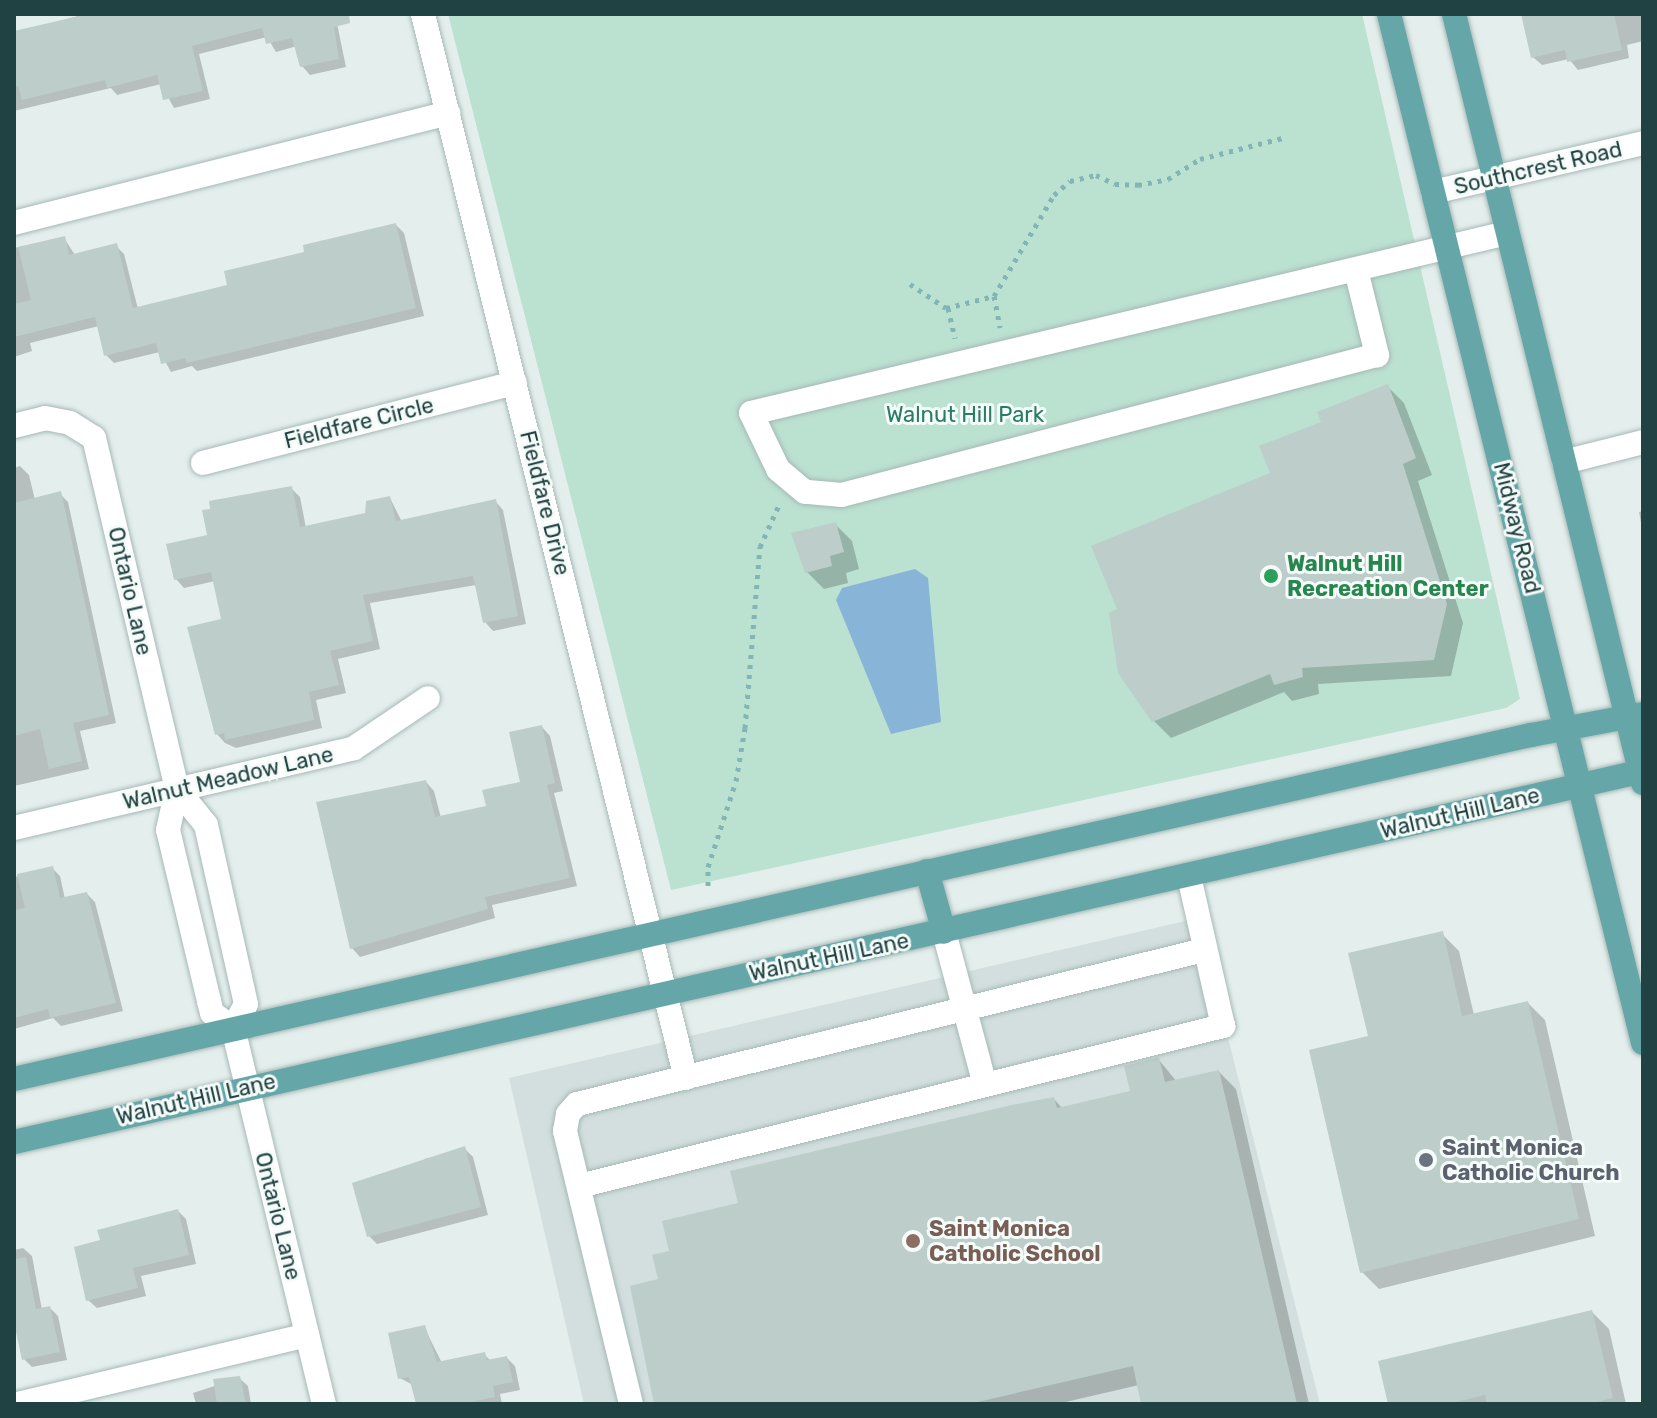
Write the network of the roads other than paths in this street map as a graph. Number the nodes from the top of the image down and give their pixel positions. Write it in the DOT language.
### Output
graph roads {
  1 [pos="423,14"];
  2 [pos="1389,14"];
  3 [pos="1454,14"];
  4 [pos="448,113"];
  5 [pos="1643,143"];
  6 [pos="1494,179"];
  7 [pos="1433,192"];
  8 [pos="14,223"];
  9 [pos="1507,233"];
  10 [pos="1447,248"];
  11 [pos="1356,270"];
  12 [pos="515,383"];
  13 [pos="14,426"];
  14 [pos="1643,442"];
  15 [pos="1564,462"];
  16 [pos="203,463"];
  17 [pos="428,698"];
  18 [pos="1635,716"];
  19 [pos="1567,727"];
  20 [pos="1642,775"];
  21 [pos="1579,786"];
  22 [pos="177,789"];
  23 [pos="14,828"];
  24 [pos="927,871"];
  25 [pos="1189,876"];
  26 [pos="944,932"];
  27 [pos="651,933"];
  28 [pos="1204,950"];
  29 [pos="666,992"];
  30 [pos="966,1009"];
  31 [pos="233,1028"];
  32 [pos="1643,1043"];
  33 [pos="686,1078"];
  34 [pos="14,1079"];
  35 [pos="985,1085"];
  36 [pos="247,1087"];
  37 [pos="14,1142"];
  38 [pos="579,1186"];
  39 [pos="307,1335"];
  40 [pos="81,1397"];
  41 [pos="18,1404"];
  42 [pos="324,1404"];
  43 [pos="631,1404"];
  1 -- 4 [label="street, Fieldfare Drive"];
  2 -- 7 [label="main road, Midway Road"];
  3 -- 6 [label="main road"];
  4 -- 8 [label="street"];
  4 -- 12 [label="street, Fieldfare Drive"];
  5 -- 6 [label="street, Southcrest Road"];
  6 -- 7 [label="street, Southcrest Road"];
  6 -- 9 [label="main road"];
  7 -- 10 [label="main road, Midway Road"];
  9 -- 10 [label="street"];
  9 -- 15 [label="main road"];
  10 -- 11 [label="street"];
  10 -- 19 [label="main road, Midway Road"];
  11 -- 11 [label="street"];
  12 -- 16 [label="street, Fieldfare Circle"];
  12 -- 27 [label="street, Fieldfare Drive"];
  13 -- 22 [label="street, Ontario Lane"];
  14 -- 15 [label="street"];
  15 -- 18 [label="main road"];
  17 -- 22 [label="street, Walnut Meadow Lane"];
  18 -- 19 [label="main road"];
  18 -- 20 [label="main road"];
  19 -- 21 [label="main road, Midway Road"];
  19 -- 24 [label="main road"];
  20 -- 21 [label="main road, Walnut Hill Lane"];
  21 -- 25 [label="main road, Walnut Hill Lane"];
  21 -- 32 [label="main road, Midway Road"];
  22 -- 23 [label="street, Walnut Meadow Lane"];
  22 -- 31 [label="street, Ontario Lane"];
  22 -- 31 [label="street, Ontario Lane"];
  24 -- 26 [label="main road"];
  24 -- 27 [label="main road"];
  25 -- 26 [label="main road, Walnut Hill Lane"];
  25 -- 28 [label="street"];
  26 -- 29 [label="main road, Walnut Hill Lane"];
  26 -- 30 [label="street"];
  27 -- 29 [label="street, Fieldfare Drive"];
  27 -- 31 [label="main road"];
  28 -- 30 [label="street"];
  28 -- 35 [label="street"];
  29 -- 33 [label="street, Fieldfare Drive"];
  29 -- 36 [label="main road, Walnut Hill Lane"];
  30 -- 33 [label="street"];
  30 -- 35 [label="street"];
  31 -- 34 [label="main road"];
  31 -- 36 [label="street, Ontario Lane"];
  33 -- 38 [label="street"];
  35 -- 38 [label="street"];
  36 -- 37 [label="main road, Walnut Hill Lane"];
  36 -- 39 [label="street, Ontario Lane"];
  38 -- 43 [label="street"];
  39 -- 40 [label="street"];
  39 -- 42 [label="street, Ontario Lane"];
  40 -- 41 [label="street"];
}
